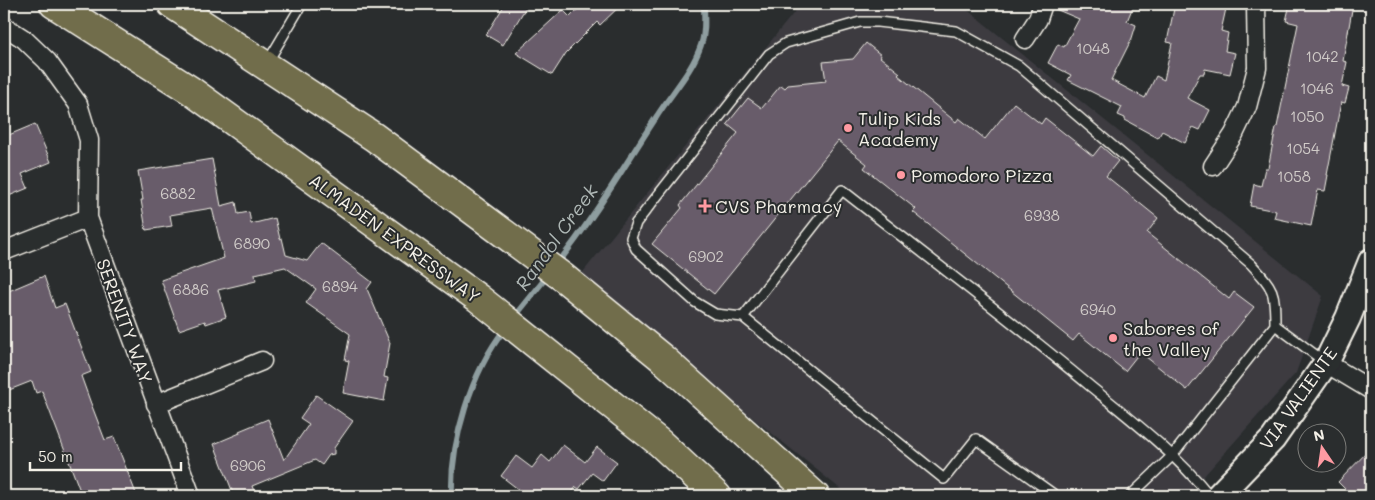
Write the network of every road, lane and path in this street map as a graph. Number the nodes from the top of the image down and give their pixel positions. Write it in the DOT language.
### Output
graph roads {
  1 [pos="54,4"];
  2 [pos="172,4"];
  3 [pos="302,4"];
  4 [pos="1043,4"];
  5 [pos="1256,4"];
  6 [pos="4,26"];
  7 [pos="1025,39"];
  8 [pos="265,65"];
  9 [pos="1213,166"];
  10 [pos="88,218"];
  11 [pos="4,251"];
  12 [pos="1371,261"];
  13 [pos="742,317"];
  14 [pos="1275,325"];
  15 [pos="262,361"];
  16 [pos="1326,363"];
  17 [pos="1371,390"];
  18 [pos="156,404"];
  19 [pos="1172,456"];
  20 [pos="191,496"];
  21 [pos="717,496"];
  22 [pos="815,496"];
  23 [pos="1056,496"];
  24 [pos="1130,496"];
  25 [pos="1210,496"];
  26 [pos="1218,496"];
  1 -- 21 [label="main road, ALMADEN EXPRESSWAY"];
  2 -- 8 [label="main road"];
  3 -- 8 [label="lane"];
  4 -- 7 [label="street"];
  5 -- 9 [label="street"];
  6 -- 10 [label="street, SERENITY WAY"];
  8 -- 22 [label="main road"];
  10 -- 11 [label="street"];
  10 -- 18 [label="street, SERENITY WAY"];
  12 -- 16 [label="street, VIA VALIENTE"];
  13 -- 14 [label="lane"];
  13 -- 19 [label="lane"];
  13 -- 23 [label="lane"];
  14 -- 16 [label="lane"];
  14 -- 19 [label="lane"];
  15 -- 18 [label="street"];
  16 -- 17 [label="street"];
  16 -- 26 [label="street, VIA VALIENTE"];
  18 -- 20 [label="street, SERENITY WAY"];
  19 -- 24 [label="lane"];
  19 -- 25 [label="lane"];
}
